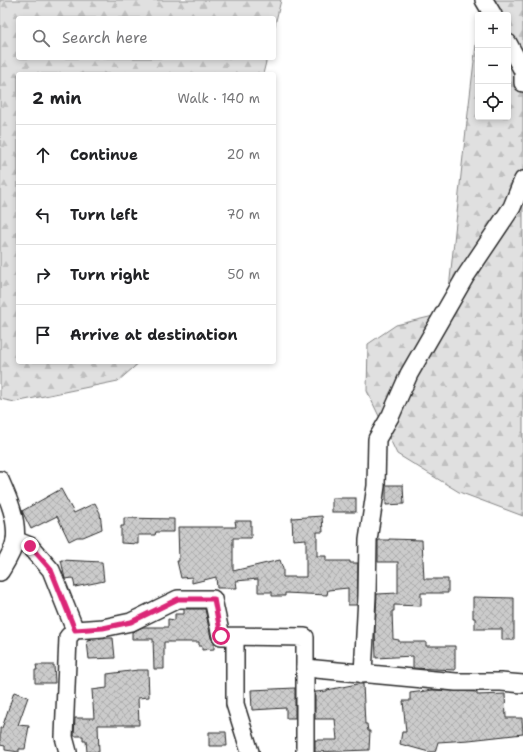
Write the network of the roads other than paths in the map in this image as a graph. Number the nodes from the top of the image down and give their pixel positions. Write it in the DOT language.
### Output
graph roads {
  1 [pos="484,0"];
  2 [pos="491,12"];
  3 [pos="511,48"];
  4 [pos="523,83"];
  5 [pos="523,180"];
  6 [pos="0,480"];
  7 [pos="15,540"];
  8 [pos="0,572"];
  9 [pos="75,630"];
  10 [pos="235,637"];
  11 [pos="305,667"];
  12 [pos="363,674"];
  13 [pos="523,684"];
  14 [pos="68,752"];
  15 [pos="250,752"];
  16 [pos="305,752"];
  1 -- 2 [label="street"];
  3 -- 4 [label="street"];
  5 -- 12 [label="street"];
  6 -- 7 [label="street"];
  7 -- 8 [label="street"];
  7 -- 9 [label="street"];
  9 -- 10 [label="street"];
  9 -- 14 [label="street"];
  10 -- 11 [label="street"];
  10 -- 15 [label="street"];
  11 -- 12 [label="street"];
  11 -- 16 [label="street"];
  12 -- 13 [label="street"];
}
